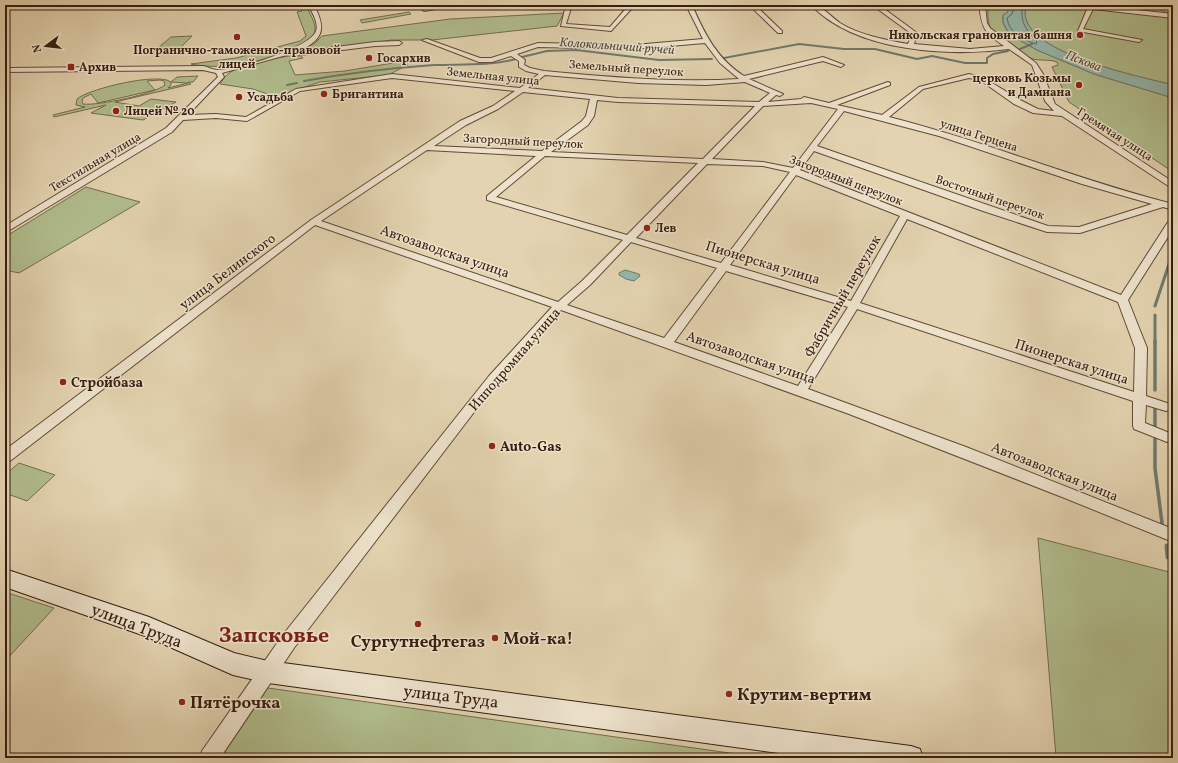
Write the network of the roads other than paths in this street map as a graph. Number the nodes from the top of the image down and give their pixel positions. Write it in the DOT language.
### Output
graph roads {
  1 [pos="311,5"];
  2 [pos="456,5"];
  3 [pos="569,5"];
  4 [pos="632,5"];
  5 [pos="689,5"];
  6 [pos="753,5"];
  7 [pos="814,5"];
  8 [pos="876,5"];
  9 [pos="982,5"];
  10 [pos="424,9"];
  11 [pos="1173,16"];
  12 [pos="780,32"];
  13 [pos="425,40"];
  14 [pos="1139,40"];
  15 [pos="706,41"];
  16 [pos="399,43"];
  17 [pos="910,46"];
  18 [pos="1011,48"];
  19 [pos="513,54"];
  20 [pos="280,56"];
  21 [pos="841,65"];
  22 [pos="5,70"];
  23 [pos="218,72"];
  24 [pos="544,73"];
  25 [pos="746,79"];
  26 [pos="888,84"];
  27 [pos="522,91"];
  28 [pos="776,92"];
  29 [pos="594,98"];
  30 [pos="810,101"];
  31 [pos="762,104"];
  32 [pos="830,105"];
  33 [pos="842,108"];
  34 [pos="1063,114"];
  35 [pos="182,118"];
  36 [pos="884,118"];
  37 [pos="812,147"];
  38 [pos="425,148"];
  39 [pos="543,154"];
  40 [pos="707,160"];
  41 [pos="794,171"];
  42 [pos="1173,186"];
  43 [pos="1163,204"];
  44 [pos="1173,207"];
  45 [pos="905,215"];
  46 [pos="314,222"];
  47 [pos="1173,222"];
  48 [pos="5,230"];
  49 [pos="630,238"];
  50 [pos="725,266"];
  51 [pos="1123,300"];
  52 [pos="560,305"];
  53 [pos="854,305"];
  54 [pos="666,344"];
  55 [pos="802,390"];
  56 [pos="1140,399"];
  57 [pos="1166,407"];
  58 [pos="1159,434"];
  59 [pos="5,457"];
  60 [pos="1173,536"];
  61 [pos="5,578"];
  62 [pos="268,672"];
  63 [pos="209,758"];
  64 [pos="911,758"];
  1 -- 20 [label="street"];
  2 -- 10 [label="street"];
  3 -- 4 [label="street"];
  5 -- 15 [label="street"];
  6 -- 12 [label="street"];
  7 -- 17 [label="street"];
  8 -- 17 [label="street"];
  9 -- 18 [label="street, Гремячая улица"];
  11 -- 14 [label="street"];
  13 -- 19 [label="street"];
  15 -- 19 [label="street"];
  15 -- 25 [label="street"];
  16 -- 20 [label="street"];
  17 -- 18 [label="street"];
  18 -- 34 [label="street, Гремячая улица"];
  19 -- 24 [label="street, Земельный переулок"];
  20 -- 23 [label="street"];
  21 -- 25 [label="street, Земельный переулок"];
  22 -- 23 [label="street"];
  23 -- 35 [label="street, Текстильная улица"];
  24 -- 25 [label="street, Земельный переулок"];
  24 -- 27 [label="street, улица Белинского"];
  25 -- 28 [label="street"];
  26 -- 32 [label="street"];
  27 -- 29 [label="street, Земельная улица"];
  27 -- 35 [label="street, Земельная улица"];
  27 -- 38 [label="street, улица Белинского"];
  28 -- 30 [label="street, улица Герцена"];
  28 -- 31 [label="street, Ипподромная улица"];
  29 -- 31 [label="street, Земельная улица"];
  29 -- 39 [label="street, Пионерская улица"];
  30 -- 31 [label="street, Земельная улица"];
  30 -- 32 [label="street, улица Герцена"];
  31 -- 40 [label="street, Ипподромная улица"];
  32 -- 33 [label="street, улица Герцена"];
  33 -- 36 [label="street, улица Герцена"];
  33 -- 37 [label="street"];
  34 -- 36 [label="street"];
  34 -- 42 [label="street, Гремячая улица"];
  35 -- 48 [label="street, Текстильная улица"];
  36 -- 43 [label="street, улица Герцена"];
  37 -- 41 [label="street"];
  37 -- 43 [label="street, Восточный переулок"];
  38 -- 39 [label="street, Загородный переулок"];
  38 -- 46 [label="street, улица Белинского"];
  39 -- 40 [label="street, Загородный переулок"];
  39 -- 49 [label="street, Пионерская улица"];
  40 -- 41 [label="street, Загородный переулок"];
  40 -- 49 [label="street, Ипподромная улица"];
  41 -- 45 [label="street, Загородный переулок"];
  41 -- 50 [label="street"];
  43 -- 44 [label="street, улица Герцена"];
  45 -- 51 [label="street, Загородный переулок"];
  45 -- 53 [label="street, Фабричный переулок"];
  46 -- 52 [label="street, Автозаводская улица"];
  46 -- 59 [label="street, улица Белинского"];
  47 -- 51 [label="street"];
  49 -- 50 [label="street, Пионерская улица"];
  49 -- 52 [label="street, Ипподромная улица"];
  50 -- 53 [label="street, Пионерская улица"];
  50 -- 54 [label="street"];
  51 -- 56 [label="street"];
  52 -- 54 [label="street, Автозаводская улица"];
  52 -- 62 [label="street, Ипподромная улица"];
  53 -- 55 [label="street, Фабричный переулок"];
  53 -- 56 [label="street, Пионерская улица"];
  54 -- 55 [label="street, Автозаводская улица"];
  55 -- 60 [label="street, Автозаводская улица"];
  56 -- 57 [label="street, Пионерская улица"];
  56 -- 58 [label="street"];
  61 -- 62 [label="main road, улица Труда"];
  62 -- 63 [label="street, Ипподромная улица"];
  62 -- 64 [label="main road, улица Труда"];
}
